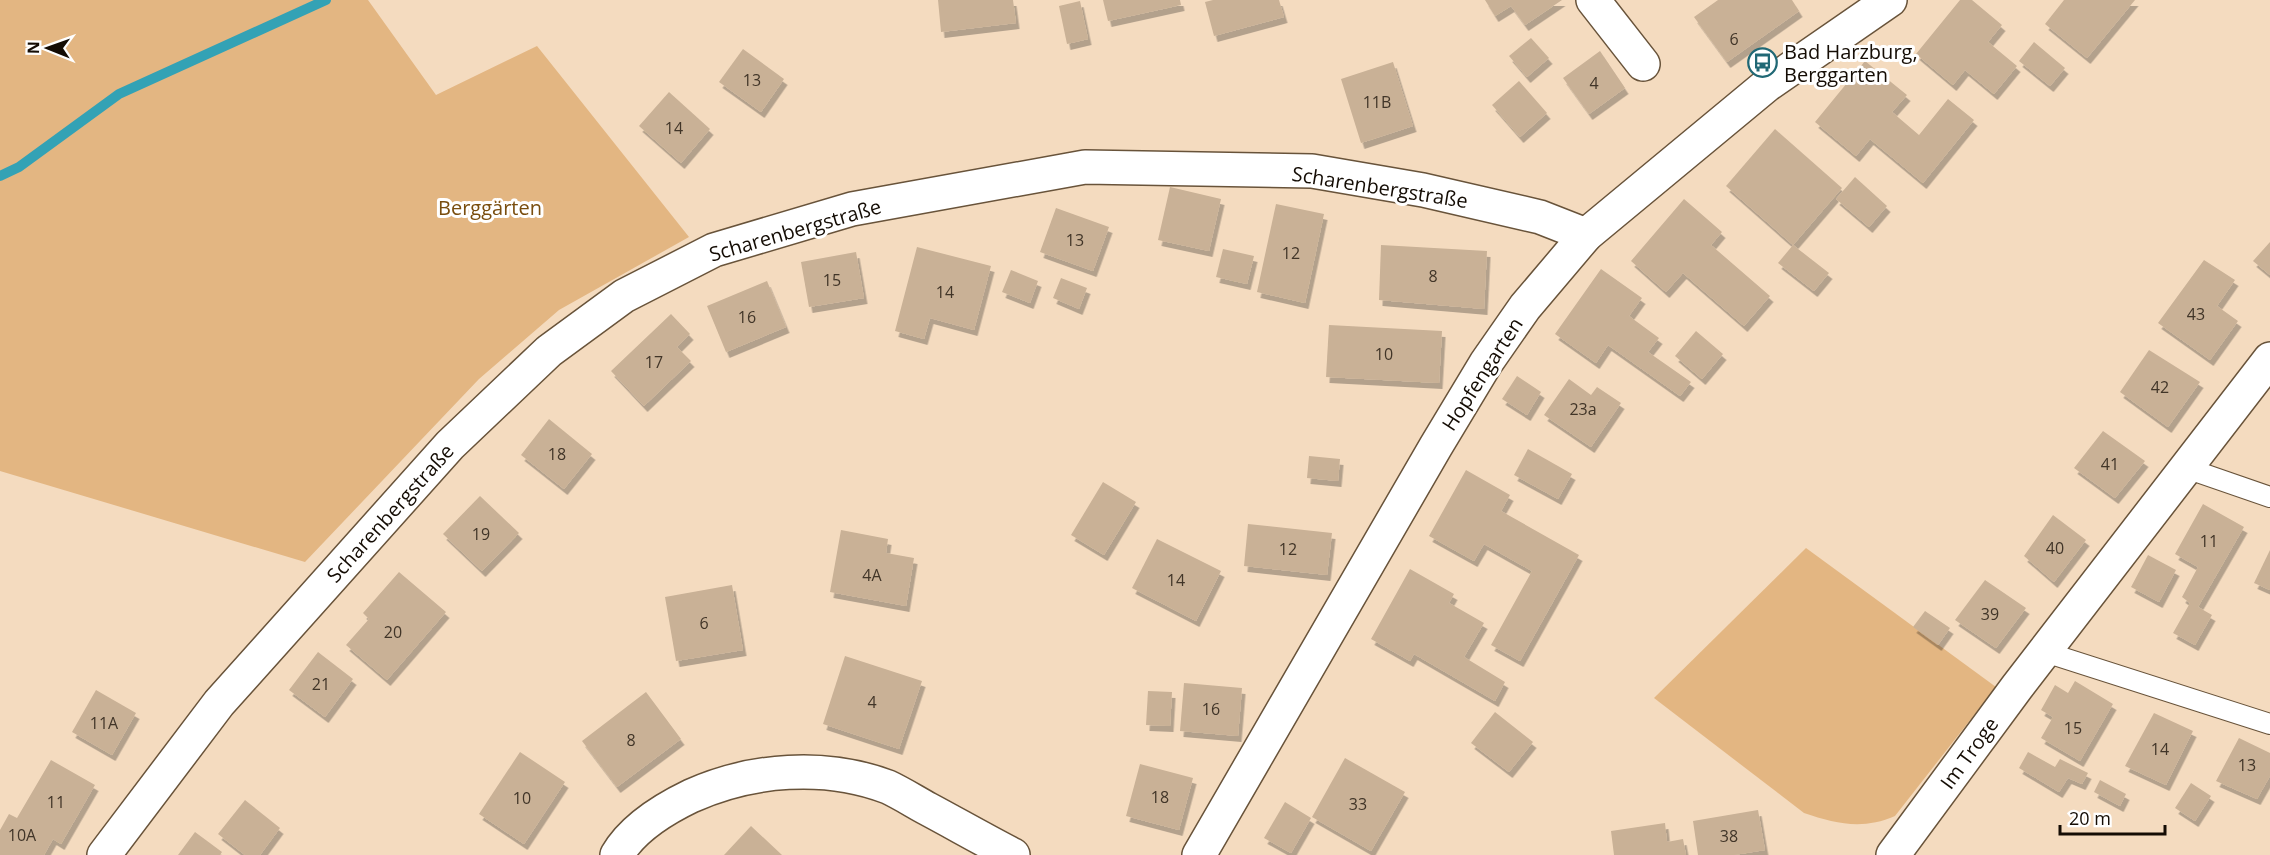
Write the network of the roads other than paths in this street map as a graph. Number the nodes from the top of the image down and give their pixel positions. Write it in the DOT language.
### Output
graph roads {
  1 [pos="1593,0"];
  2 [pos="1890,0"];
  3 [pos="1643,64"];
  4 [pos="1586,235"];
  5 [pos="2270,359"];
  6 [pos="2186,468"];
  7 [pos="2270,497"];
  8 [pos="2045,652"];
  9 [pos="2270,724"];
  10 [pos="104,855"];
  11 [pos="617,855"];
  12 [pos="1013,855"];
  13 [pos="1198,855"];
  14 [pos="1893,855"];
  1 -- 3 [label="street"];
  2 -- 4 [label="street, Hopfengarten"];
  4 -- 10 [label="street, Scharenbergstraße"];
  4 -- 13 [label="street, Hopfengarten"];
  5 -- 6 [label="street, Im Troge"];
  6 -- 7 [label="lane"];
  6 -- 8 [label="street, Im Troge"];
  8 -- 9 [label="lane"];
  8 -- 14 [label="street, Im Troge"];
  11 -- 12 [label="street"];
}
